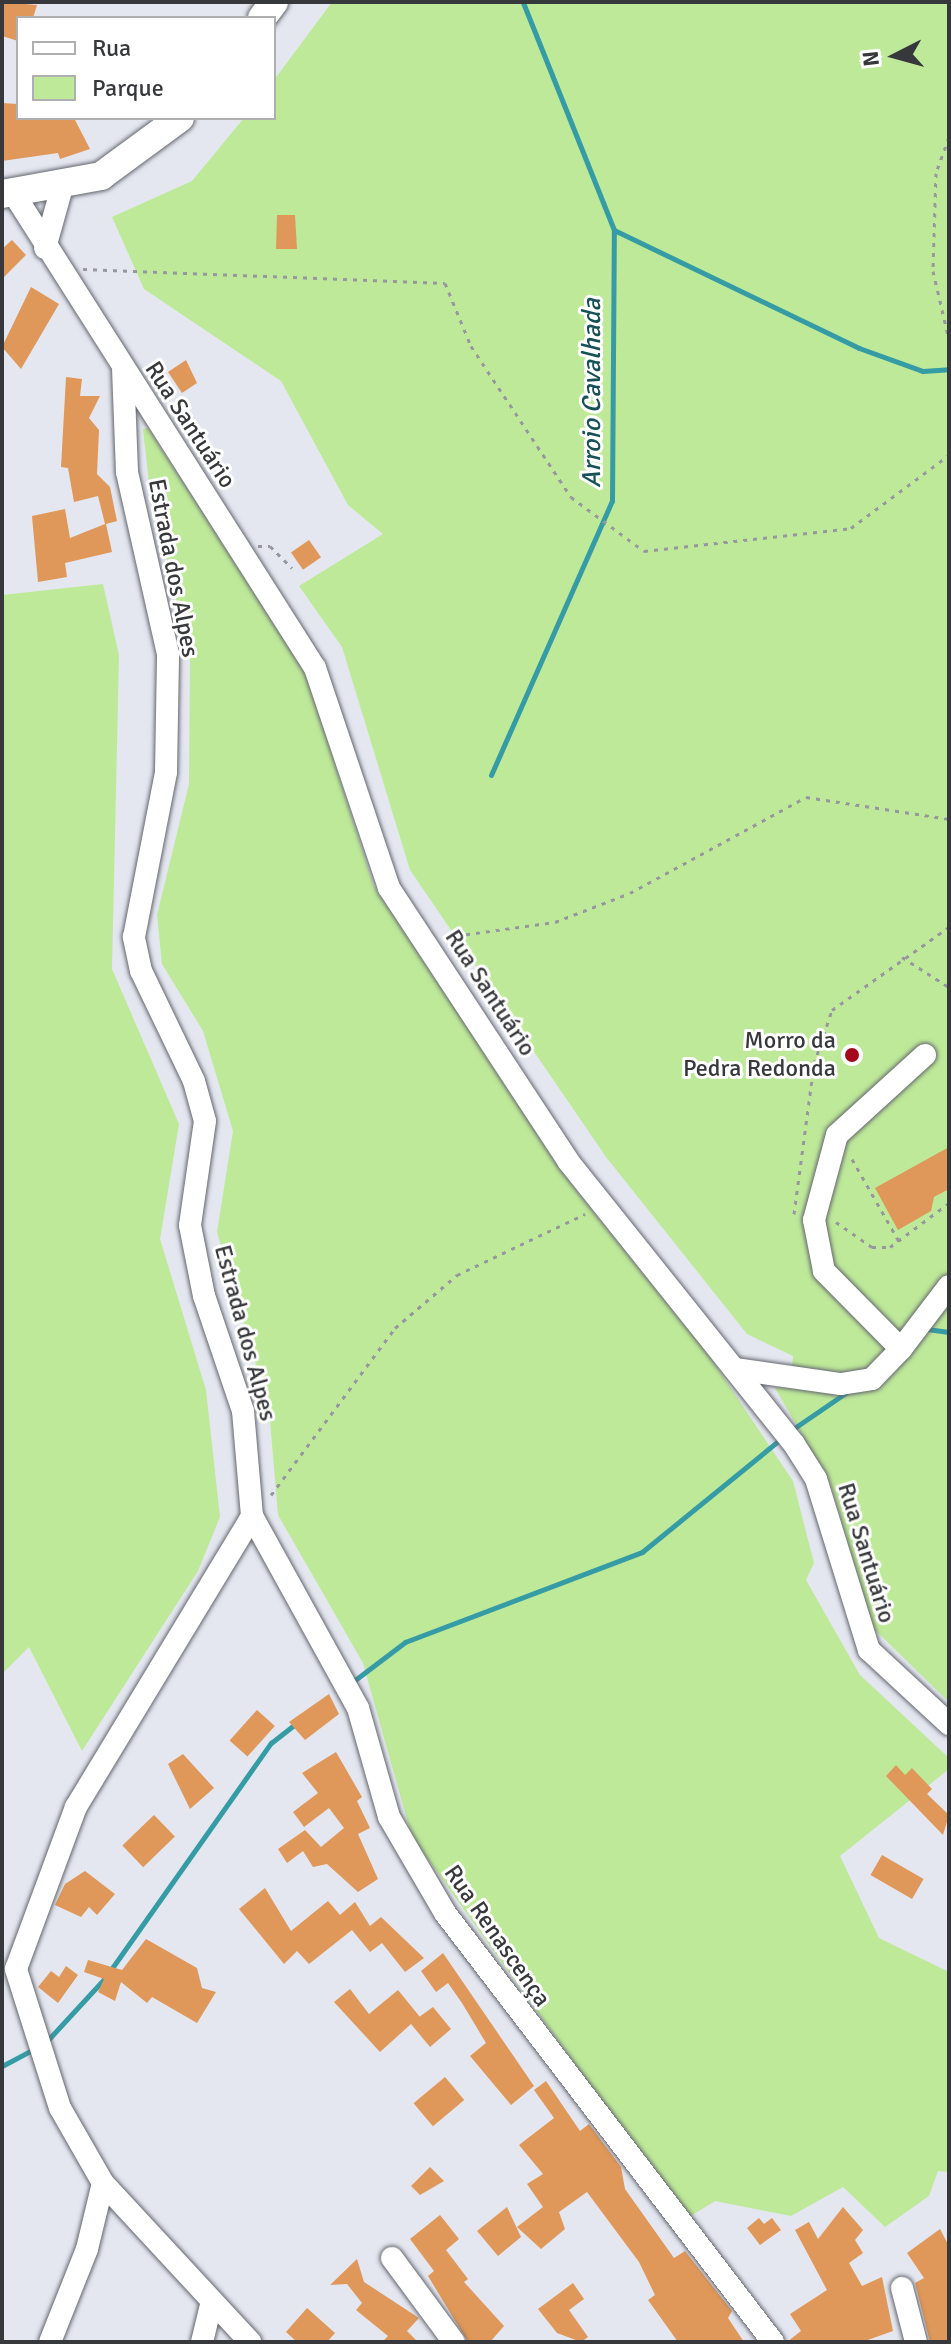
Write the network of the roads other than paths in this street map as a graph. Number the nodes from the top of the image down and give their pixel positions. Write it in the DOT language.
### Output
graph roads {
  1 [pos="177,120"];
  2 [pos="62,187"];
  3 [pos="8,194"];
  4 [pos="45,248"];
  5 [pos="123,370"];
  6 [pos="925,1055"];
  7 [pos="949,1286"];
  8 [pos="901,1349"];
  9 [pos="735,1369"];
  10 [pos="252,1516"];
  11 [pos="949,1724"];
  12 [pos="103,2183"];
  13 [pos="392,2258"];
  14 [pos="902,2288"];
  15 [pos="212,2301"];
  16 [pos="50,2342"];
  17 [pos="202,2342"];
  18 [pos="250,2342"];
  19 [pos="454,2342"];
  20 [pos="773,2342"];
  21 [pos="916,2342"];
  1 -- 2 [label="main road"];
  2 -- 3 [label="main road"];
  2 -- 4 [label="street"];
  3 -- 4 [label="street, Rua Santuário"];
  4 -- 5 [label="street, Rua Santuário"];
  5 -- 9 [label="street, Rua Santuário"];
  5 -- 10 [label="street, Estrada dos Alpes"];
  6 -- 8 [label="street"];
  7 -- 8 [label="street"];
  8 -- 9 [label="street"];
  9 -- 11 [label="street, Rua Santuário"];
  10 -- 12 [label="street"];
  10 -- 20 [label="street, Rua Renascença"];
  12 -- 15 [label="street"];
  12 -- 16 [label="street"];
  13 -- 19 [label="street"];
  14 -- 21 [label="street"];
  15 -- 17 [label="street"];
  15 -- 18 [label="street"];
}
